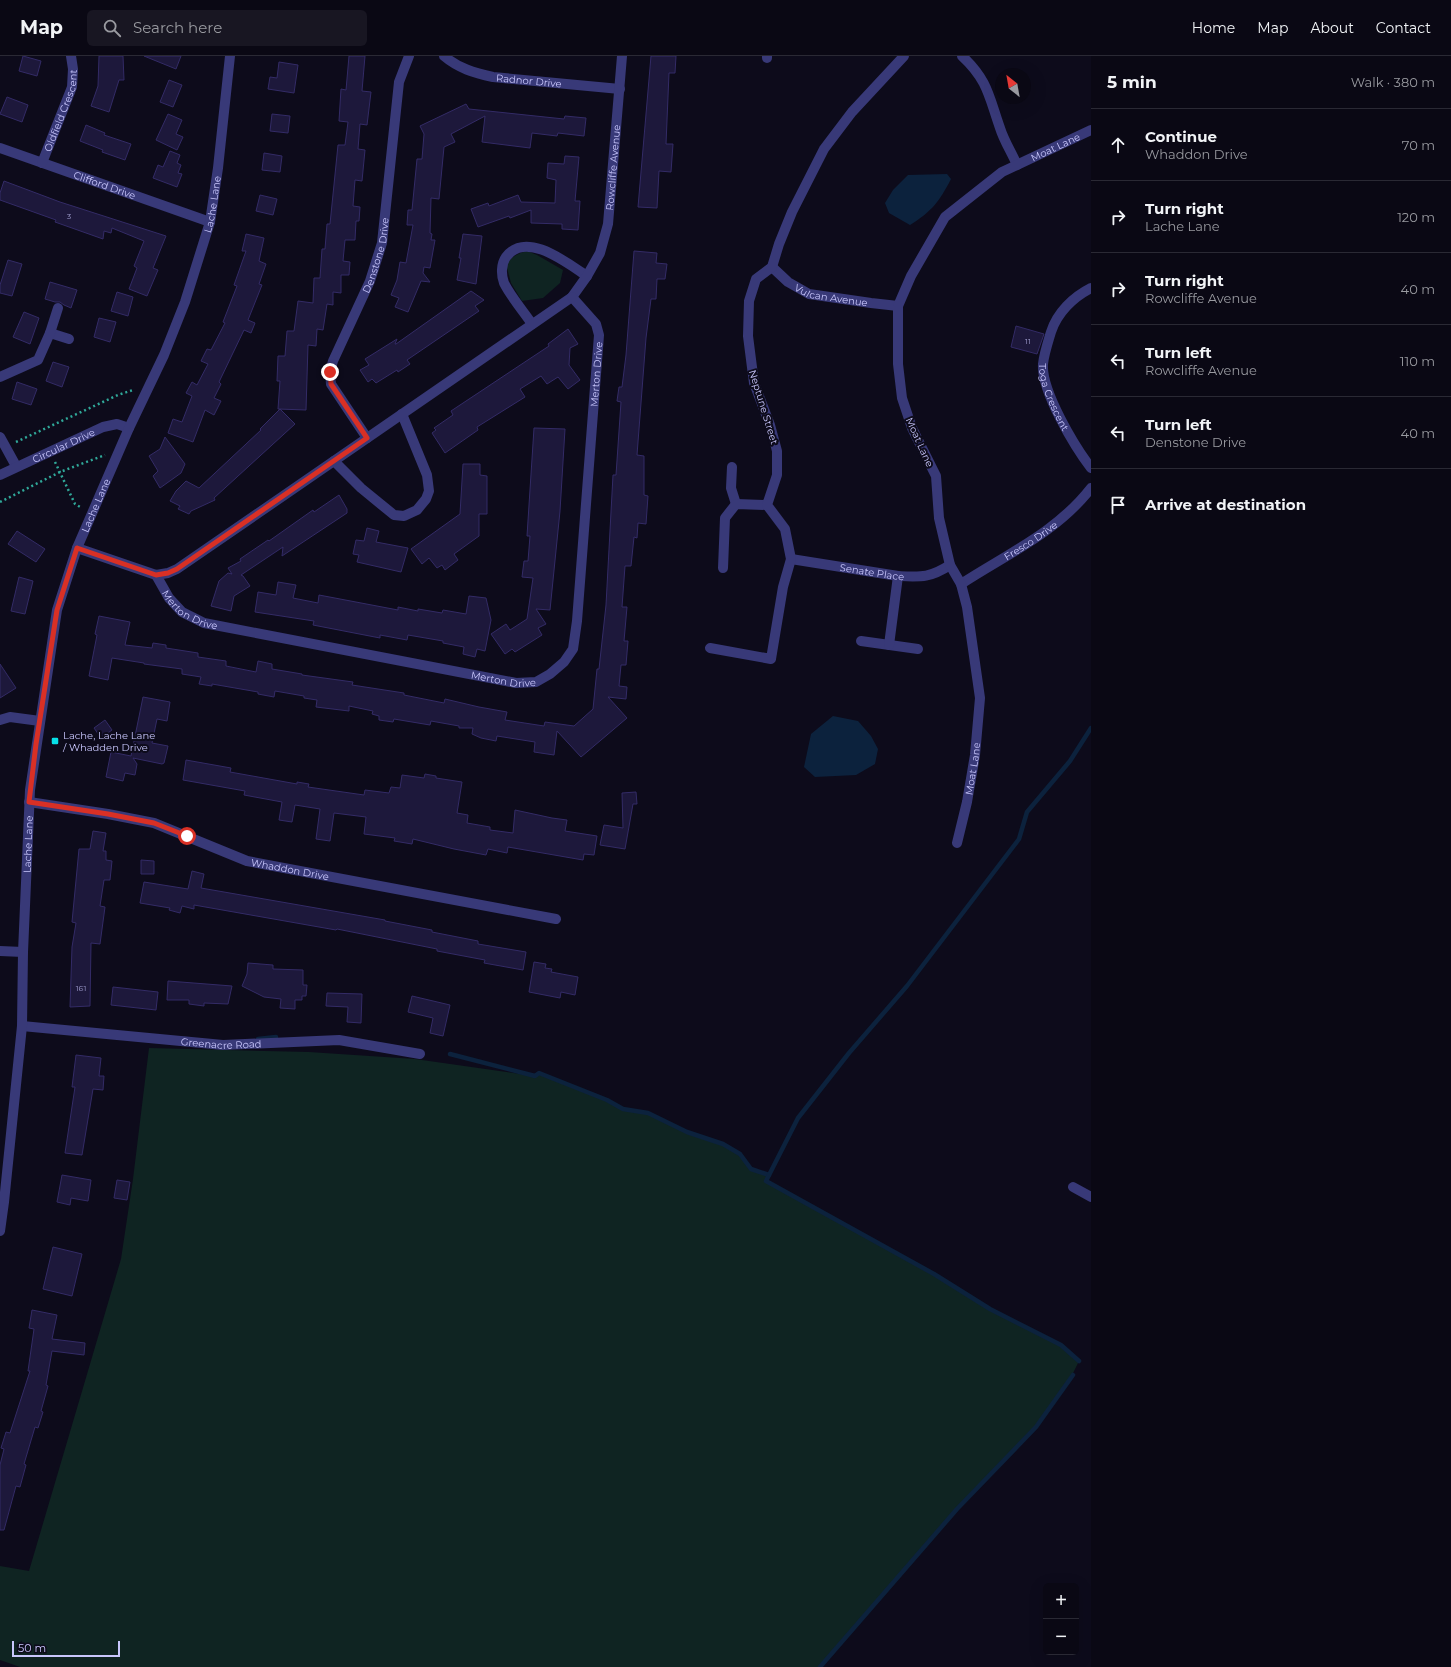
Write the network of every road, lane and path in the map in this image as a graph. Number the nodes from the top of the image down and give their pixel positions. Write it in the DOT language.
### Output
graph roads {
  1 [pos="71,56"];
  2 [pos="230,56"];
  3 [pos="409,56"];
  4 [pos="444,56"];
  5 [pos="622,56"];
  6 [pos="904,56"];
  7 [pos="962,56"];
  8 [pos="620,89"];
  9 [pos="1091,130"];
  10 [pos="0,148"];
  11 [pos="42,163"];
  12 [pos="1017,165"];
  13 [pos="210,222"];
  14 [pos="772,267"];
  15 [pos="588,276"];
  16 [pos="1091,288"];
  17 [pos="572,297"];
  18 [pos="898,306"];
  19 [pos="58,308"];
  20 [pos="532,324"];
  21 [pos="50,332"];
  22 [pos="69,339"];
  23 [pos="0,377"];
  24 [pos="149,385"];
  25 [pos="402,414"];
  26 [pos="129,428"];
  27 [pos="0,437"];
  28 [pos="367,438"];
  29 [pos="5,447"];
  30 [pos="49,451"];
  31 [pos="117,456"];
  32 [pos="334,462"];
  33 [pos="16,466"];
  34 [pos="732,467"];
  35 [pos="1091,468"];
  36 [pos="60,472"];
  37 [pos="0,475"];
  38 [pos="1091,488"];
  39 [pos="0,502"];
  40 [pos="736,504"];
  41 [pos="767,505"];
  42 [pos="92,514"];
  43 [pos="77,548"];
  44 [pos="791,559"];
  45 [pos="950,565"];
  46 [pos="724,568"];
  47 [pos="156,575"];
  48 [pos="898,576"];
  49 [pos="961,584"];
  50 [pos="861,641"];
  51 [pos="889,645"];
  52 [pos="710,648"];
  53 [pos="918,649"];
  54 [pos="0,720"];
  55 [pos="40,721"];
  56 [pos="29,802"];
  57 [pos="956,843"];
  58 [pos="556,919"];
  59 [pos="0,951"];
  60 [pos="23,952"];
  61 [pos="22,1026"];
  62 [pos="420,1054"];
  63 [pos="1073,1187"];
  64 [pos="1091,1197"];
  65 [pos="0,1232"];
  1 -- 11 [label="street, Oldfield Crescent"];
  2 -- 13 [label="street, Lache Lane"];
  3 -- 28 [label="street, Denstone Drive"];
  4 -- 8 [label="street, Radnor Drive"];
  5 -- 8 [label="street, Rowcliffe Avenue"];
  6 -- 14 [label="street"];
  7 -- 12 [label="street"];
  8 -- 15 [label="street, Rowcliffe Avenue"];
  9 -- 12 [label="street, Moat Lane"];
  10 -- 11 [label="street, Clifford Drive"];
  11 -- 13 [label="street, Clifford Drive"];
  12 -- 18 [label="street, Moat Lane"];
  13 -- 24 [label="street, Lache Lane"];
  14 -- 18 [label="street, Vulcan Avenue"];
  14 -- 41 [label="street, Neptune Street"];
  15 -- 17 [label="street, Rowcliffe Avenue"];
  15 -- 20 [label="street"];
  16 -- 35 [label="street, Toga Crescent"];
  17 -- 20 [label="street, Rowcliffe Avenue"];
  17 -- 47 [label="street, Merton Drive"];
  18 -- 45 [label="street, Moat Lane"];
  19 -- 21 [label="street"];
  20 -- 25 [label="street, Rowcliffe Avenue"];
  21 -- 22 [label="street"];
  21 -- 23 [label="street"];
  24 -- 26 [label="street, Lache Lane"];
  24 -- 29 [label="path"];
  25 -- 28 [label="street, Rowcliffe Avenue"];
  25 -- 32 [label="street"];
  26 -- 30 [label="street, Circular Drive"];
  26 -- 31 [label="street, Lache Lane"];
  27 -- 29 [label="street"];
  28 -- 32 [label="street, Rowcliffe Avenue"];
  29 -- 33 [label="street"];
  30 -- 33 [label="street, Circular Drive"];
  30 -- 36 [label="path"];
  31 -- 36 [label="path"];
  31 -- 42 [label="street, Lache Lane"];
  32 -- 47 [label="street, Rowcliffe Avenue"];
  33 -- 37 [label="street, Circular Drive"];
  34 -- 40 [label="street"];
  36 -- 39 [label="path"];
  36 -- 42 [label="path"];
  38 -- 49 [label="street, Fresco Drive"];
  40 -- 41 [label="street"];
  40 -- 46 [label="street"];
  41 -- 44 [label="street"];
  42 -- 43 [label="street, Lache Lane"];
  43 -- 47 [label="street"];
  43 -- 55 [label="street, Lache Lane"];
  44 -- 48 [label="street, Senate Place"];
  44 -- 52 [label="street"];
  45 -- 48 [label="street, Senate Place"];
  45 -- 49 [label="street, Moat Lane"];
  48 -- 51 [label="street"];
  49 -- 57 [label="street, Moat Lane"];
  50 -- 51 [label="street"];
  51 -- 53 [label="street"];
  54 -- 55 [label="street"];
  55 -- 56 [label="street, Lache Lane"];
  56 -- 58 [label="street, Whaddon Drive"];
  56 -- 60 [label="street, Lache Lane"];
  59 -- 60 [label="street"];
  60 -- 61 [label="street, Lache Lane"];
  61 -- 62 [label="street, Greenacre Road"];
  61 -- 65 [label="street, Lache Lane"];
  63 -- 64 [label="street"];
}
